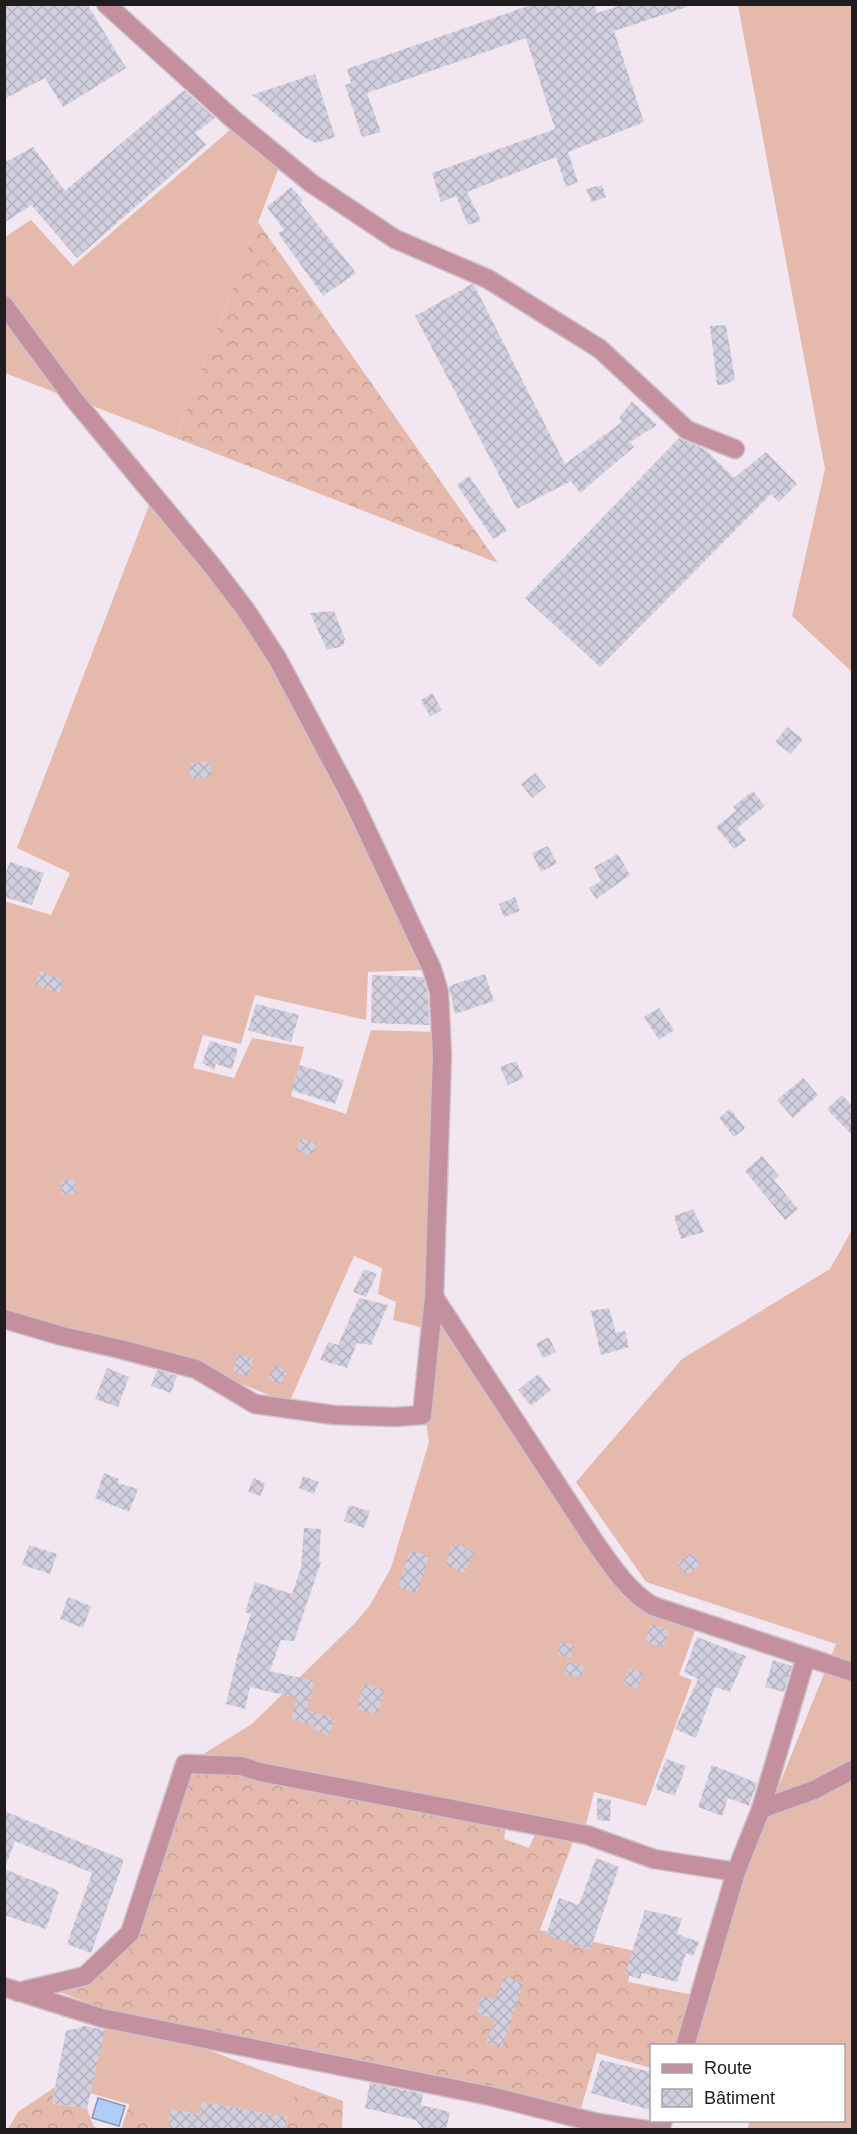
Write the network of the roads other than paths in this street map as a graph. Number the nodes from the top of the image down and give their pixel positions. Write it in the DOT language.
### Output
graph roads {
  1 [pos="106,4"];
  2 [pos="4,305"];
  3 [pos="735,449"];
  4 [pos="434,1297"];
  5 [pos="4,1319"];
  6 [pos="806,1657"];
  7 [pos="852,1672"];
  8 [pos="852,1770"];
  9 [pos="761,1809"];
  10 [pos="736,1872"];
  11 [pos="11,1989"];
  12 [pos="686,2044"];
  13 [pos="647,2130"];
  1 -- 3 [label="street"];
  2 -- 4 [label="street"];
  4 -- 5 [label="street"];
  4 -- 6 [label="street"];
  6 -- 7 [label="street"];
  6 -- 9 [label="street"];
  8 -- 9 [label="street"];
  9 -- 10 [label="street"];
  10 -- 11 [label="street"];
  10 -- 12 [label="street"];
  11 -- 13 [label="street"];
}
